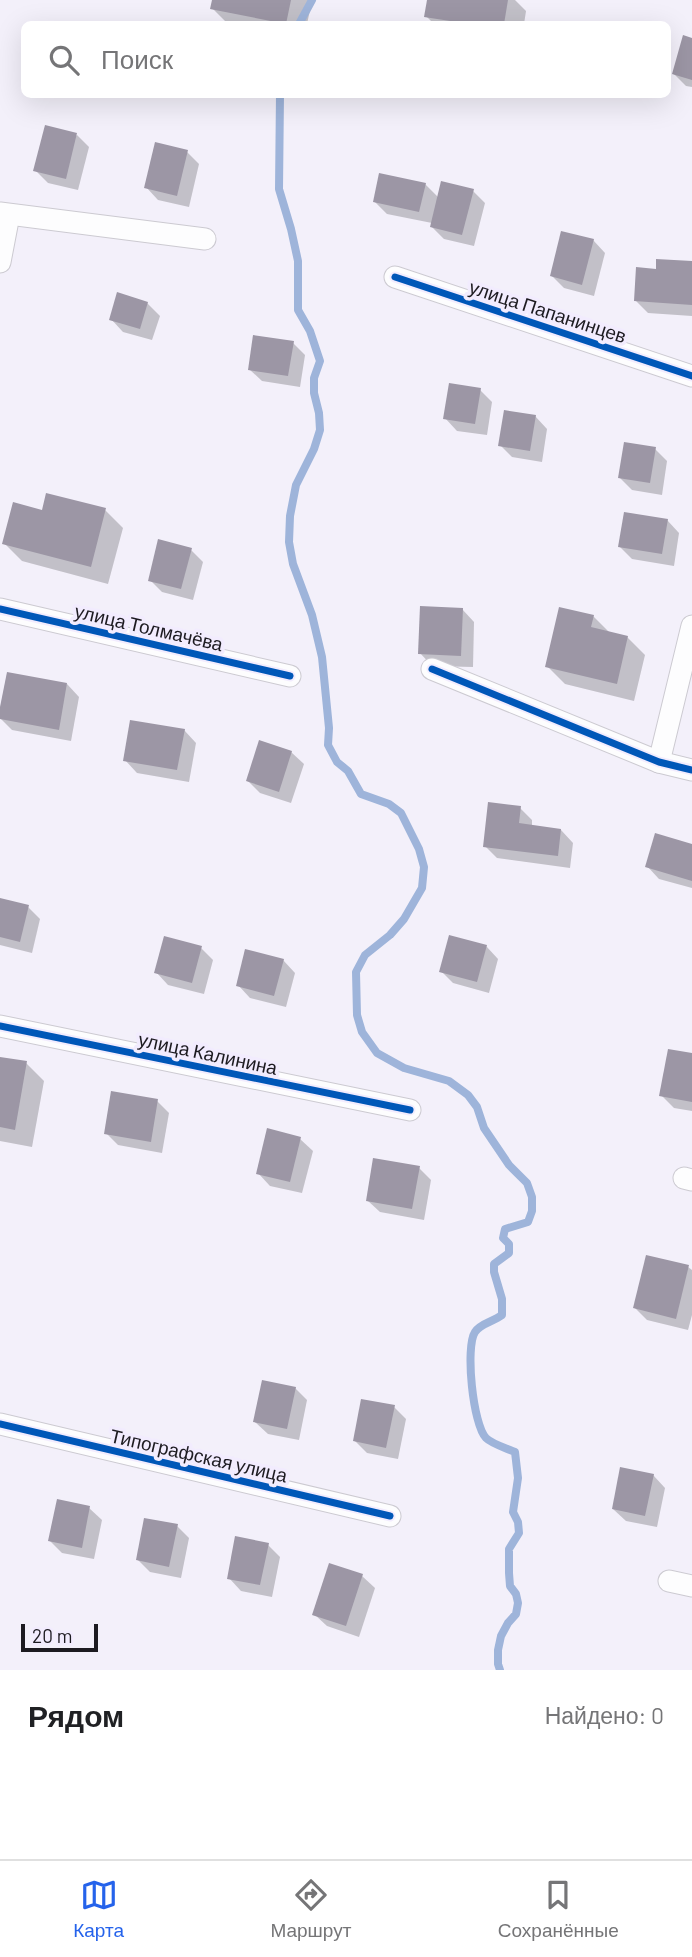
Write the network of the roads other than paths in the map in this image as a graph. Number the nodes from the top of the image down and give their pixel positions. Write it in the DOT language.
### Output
graph roads {
  1 [pos="5,214"];
  2 [pos="205,239"];
  3 [pos="0,262"];
  4 [pos="395,277"];
  5 [pos="692,376"];
  6 [pos="0,609"];
  7 [pos="692,626"];
  8 [pos="432,669"];
  9 [pos="290,676"];
  10 [pos="659,762"];
  11 [pos="692,770"];
  12 [pos="0,1026"];
  13 [pos="410,1110"];
  14 [pos="0,1424"];
  15 [pos="390,1516"];
  16 [pos="669,1581"];
  17 [pos="692,1586"];
  1 -- 2 [label="street"];
  1 -- 3 [label="street"];
  4 -- 5 [label="street, улица Папанинцев"];
  6 -- 9 [label="street, улица Толмачёва"];
  7 -- 10 [label="street"];
  8 -- 10 [label="street"];
  10 -- 11 [label="street"];
  12 -- 13 [label="street, улица Калинина"];
  14 -- 15 [label="street, Типографская улица"];
  16 -- 17 [label="street"];
}
